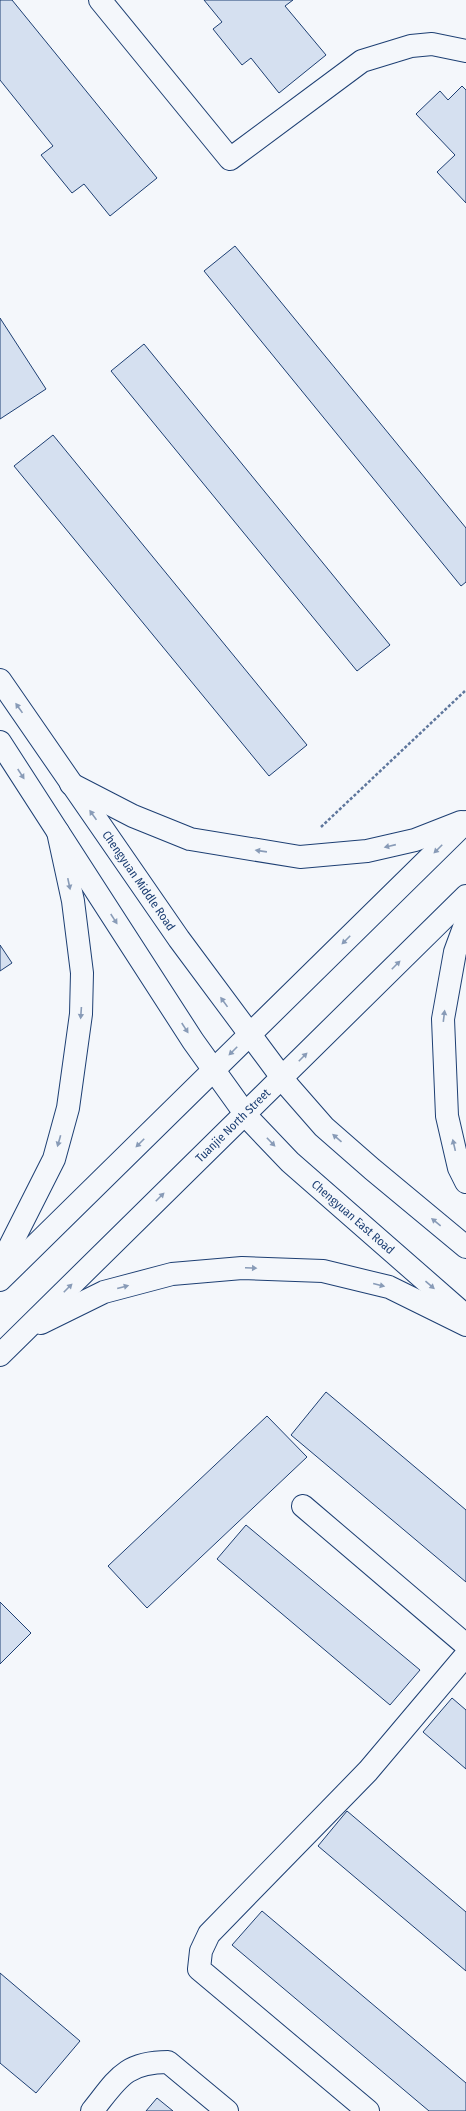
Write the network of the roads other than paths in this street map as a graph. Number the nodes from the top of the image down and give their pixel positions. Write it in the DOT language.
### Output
graph roads {
  1 [pos="100,0"];
  2 [pos="466,51"];
  3 [pos="0,680"];
  4 [pos="0,742"];
  5 [pos="71,784"];
  6 [pos="466,821"];
  7 [pos="58,832"];
  8 [pos="466,896"];
  9 [pos="466,922"];
  10 [pos="249,1035"];
  11 [pos="213,1071"];
  12 [pos="282,1078"];
  13 [pos="245,1114"];
  14 [pos="466,1182"];
  15 [pos="466,1247"];
  16 [pos="0,1266"];
  17 [pos="0,1280"];
  18 [pos="466,1316"];
  19 [pos="466,1326"];
  20 [pos="24,1331"];
  21 [pos="0,1355"];
  22 [pos="303,1506"];
  23 [pos="466,1645"];
  24 [pos="466,1654"];
  25 [pos="92,2111"];
  26 [pos="227,2111"];
  27 [pos="368,2111"];
  1 -- 2 [label="main road"];
  5 -- 3 [label="main road, Chengyuan Middle Road, one-way"];
  4 -- 7 [label="main road, one-way"];
  6 -- 5 [label="main road, one-way"];
  10 -- 5 [label="main road, Chengyuan Middle Road, one-way"];
  6 -- 10 [label="main road, one-way"];
  7 -- 11 [label="main road, one-way"];
  7 -- 16 [label="main road, one-way"];
  12 -- 8 [label="main road, Tuanjie North Street, one-way"];
  14 -- 9 [label="main road, one-way"];
  10 -- 11 [label="main road, one-way"];
  10 -- 12 [label="main road, Chengyuan Middle Road"];
  11 -- 13 [label="main road"];
  11 -- 17 [label="main road, one-way"];
  12 -- 13 [label="main road, Tuanjie North Street"];
  15 -- 12 [label="main road, one-way"];
  13 -- 18 [label="main road, Chengyuan East Road, one-way"];
  20 -- 13 [label="main road, Tuanjie North Street, one-way"];
  20 -- 19 [label="main road, one-way"];
  20 -- 21 [label="main road, Tuanjie North Street"];
  22 -- 23 [label="main road"];
  24 -- 27 [label="main road"];
  25 -- 26 [label="main road"];
}
